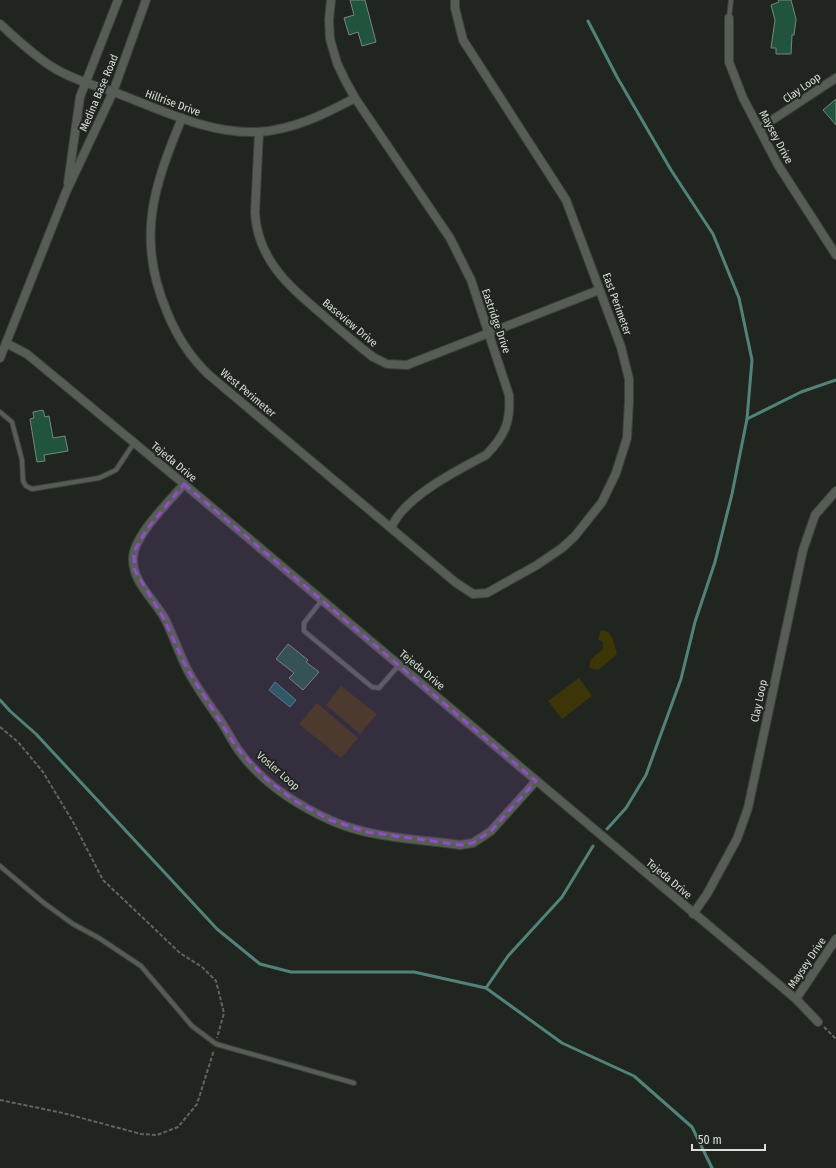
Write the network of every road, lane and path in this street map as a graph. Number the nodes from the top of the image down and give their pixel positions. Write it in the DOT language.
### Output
graph roads {
  1 [pos="118,0"];
  2 [pos="146,0"];
  3 [pos="331,0"];
  4 [pos="455,0"];
  5 [pos="731,0"];
  6 [pos="729,18"];
  7 [pos="0,24"];
  8 [pos="836,78"];
  9 [pos="86,83"];
  10 [pos="112,92"];
  11 [pos="354,98"];
  12 [pos="182,118"];
  13 [pos="760,128"];
  14 [pos="259,132"];
  15 [pos="66,192"];
  16 [pos="836,255"];
  17 [pos="600,290"];
  18 [pos="488,334"];
  19 [pos="6,343"];
  20 [pos="0,358"];
  21 [pos="0,412"];
  22 [pos="134,443"];
  23 [pos="184,484"];
  24 [pos="836,491"];
  25 [pos="392,528"];
  26 [pos="490,590"];
  27 [pos="322,600"];
  28 [pos="399,665"];
  29 [pos="0,727"];
  30 [pos="536,781"];
  31 [pos="0,866"];
  32 [pos="693,914"];
  33 [pos="836,939"];
  34 [pos="796,1000"];
  35 [pos="818,1022"];
  36 [pos="836,1039"];
  37 [pos="216,1044"];
  38 [pos="354,1083"];
  39 [pos="0,1100"];
  1 -- 9 [label="street, Medina Base Road"];
  2 -- 10 [label="street, Medina Base Road"];
  3 -- 11 [label="street"];
  4 -- 17 [label="street, East Perimeter"];
  5 -- 6 [label="lane"];
  6 -- 13 [label="street, Maysey Drive"];
  7 -- 9 [label="street, Hillrise Drive"];
  8 -- 13 [label="street, Clay Loop"];
  9 -- 10 [label="street, Hillrise Drive"];
  9 -- 15 [label="street, Medina Base Road"];
  10 -- 12 [label="street, Hillrise Drive"];
  10 -- 15 [label="street, Medina Base Road"];
  11 -- 14 [label="street, Hillrise Drive"];
  11 -- 18 [label="street, Eastridge Drive"];
  12 -- 14 [label="street, Hillrise Drive"];
  12 -- 25 [label="street, West Perimeter"];
  13 -- 16 [label="street, Maysey Drive"];
  14 -- 18 [label="street, Baseview Drive"];
  15 -- 19 [label="street, Medina Base Road"];
  17 -- 18 [label="street, Baseview Drive"];
  17 -- 26 [label="street, East Perimeter"];
  18 -- 25 [label="street, Eastridge Drive"];
  19 -- 20 [label="street, Medina Base Road"];
  19 -- 22 [label="street, Tejeda Drive"];
  21 -- 22 [label="lane"];
  22 -- 23 [label="street, Tejeda Drive"];
  23 -- 27 [label="street, Tejeda Drive"];
  23 -- 30 [label="street, Vosler Loop"];
  24 -- 32 [label="street, Clay Loop"];
  25 -- 26 [label="street, West Perimeter"];
  27 -- 28 [label="street, Tejeda Drive"];
  27 -- 28 [label="lane"];
  28 -- 30 [label="street, Tejeda Drive"];
  29 -- 37 [label="path"];
  30 -- 32 [label="street, Tejeda Drive"];
  31 -- 37 [label="lane"];
  32 -- 34 [label="street, Tejeda Drive"];
  33 -- 34 [label="street, Maysey Drive"];
  34 -- 35 [label="street, Tejeda Drive"];
  35 -- 36 [label="path"];
  37 -- 38 [label="lane"];
  37 -- 39 [label="path"];
}
